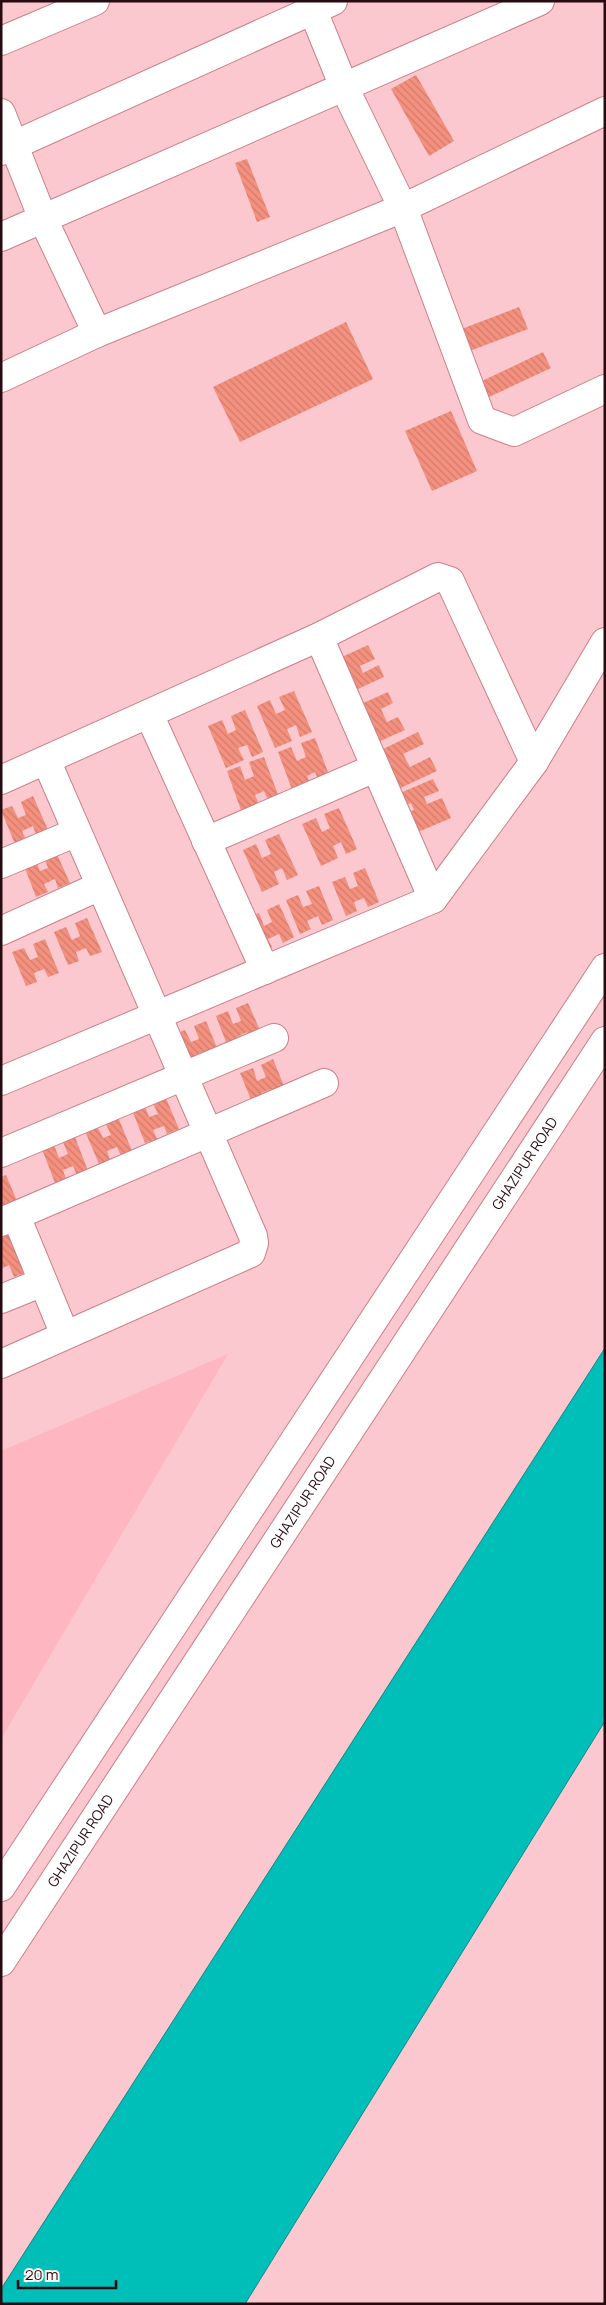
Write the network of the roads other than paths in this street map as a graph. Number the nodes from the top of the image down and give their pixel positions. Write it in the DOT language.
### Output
graph roads {
  1 [pos="95,1"];
  2 [pos="540,1"];
  3 [pos="318,4"];
  4 [pos="1,41"];
  5 [pos="344,87"];
  6 [pos="605,111"];
  7 [pos="1,113"];
  8 [pos="8,148"];
  9 [pos="403,208"];
  10 [pos="43,219"];
  11 [pos="1,238"];
  12 [pos="96,333"];
  13 [pos="1,378"];
  14 [pos="605,389"];
  15 [pos="319,637"];
  16 [pos="605,642"];
  17 [pos="149,714"];
  18 [pos="46,760"];
  19 [pos="534,762"];
  20 [pos="375,768"];
  21 [pos="1,780"];
  22 [pos="77,832"];
  23 [pos="206,841"];
  24 [pos="1,864"];
  25 [pos="100,886"];
  26 [pos="432,899"];
  27 [pos="1,931"];
  28 [pos="605,968"];
  29 [pos="265,970"];
  30 [pos="157,1016"];
  31 [pos="274,1038"];
  32 [pos="605,1041"];
  33 [pos="184,1076"];
  34 [pos="1,1081"];
  35 [pos="324,1083"];
  36 [pos="210,1133"];
  37 [pos="1,1153"];
  38 [pos="8,1219"];
  39 [pos="43,1282"];
  40 [pos="1,1299"];
  41 [pos="65,1335"];
  42 [pos="1,1364"];
  43 [pos="1,1887"];
  44 [pos="1,1962"];
  1 -- 4 [label="street"];
  2 -- 5 [label="street"];
  3 -- 5 [label="street"];
  3 -- 8 [label="street"];
  5 -- 9 [label="street"];
  5 -- 10 [label="street"];
  6 -- 9 [label="street"];
  7 -- 8 [label="street"];
  8 -- 10 [label="street"];
  9 -- 12 [label="street"];
  9 -- 14 [label="street"];
  10 -- 11 [label="street"];
  10 -- 12 [label="street"];
  12 -- 13 [label="street"];
  15 -- 17 [label="street"];
  15 -- 19 [label="street"];
  15 -- 20 [label="street"];
  16 -- 19 [label="street"];
  17 -- 18 [label="street"];
  17 -- 23 [label="street"];
  18 -- 21 [label="street"];
  18 -- 22 [label="street"];
  19 -- 26 [label="street"];
  20 -- 23 [label="street"];
  20 -- 26 [label="street"];
  22 -- 24 [label="street"];
  22 -- 25 [label="street"];
  23 -- 29 [label="street"];
  25 -- 27 [label="street"];
  25 -- 30 [label="street"];
  26 -- 29 [label="street"];
  28 -- 43 [label="street"];
  29 -- 30 [label="street"];
  30 -- 33 [label="street"];
  30 -- 34 [label="street"];
  31 -- 33 [label="street"];
  32 -- 44 [label="street, GHAZIPUR ROAD"];
  33 -- 36 [label="street"];
  33 -- 37 [label="street"];
  35 -- 36 [label="street"];
  36 -- 38 [label="street"];
  36 -- 41 [label="street"];
  38 -- 39 [label="street"];
  39 -- 40 [label="street"];
  39 -- 41 [label="street"];
  41 -- 42 [label="street"];
}
